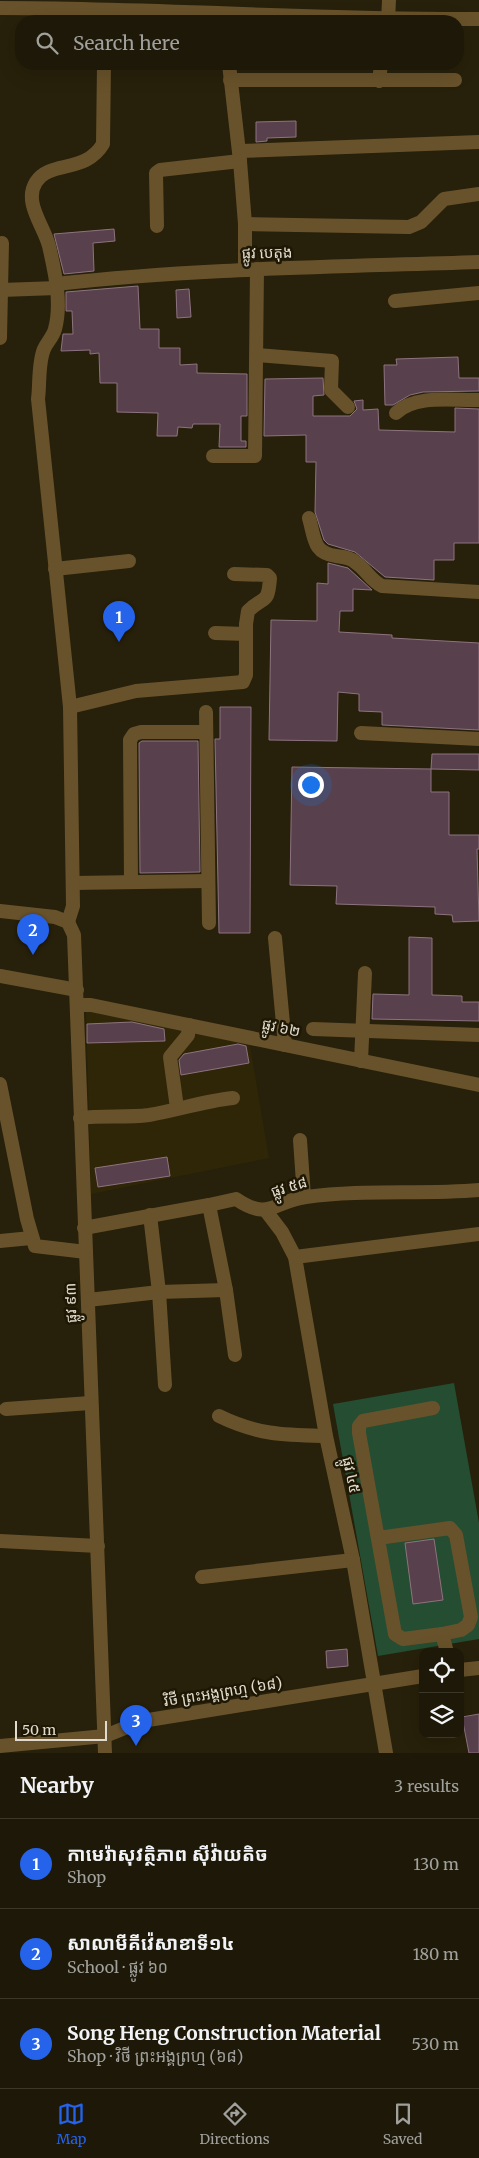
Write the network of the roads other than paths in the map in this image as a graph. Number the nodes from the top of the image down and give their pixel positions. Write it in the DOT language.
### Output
graph roads {
  1 [pos="389,0"];
  2 [pos="40,4"];
  3 [pos="0,8"];
  4 [pos="225,11"];
  5 [pos="105,15"];
  6 [pos="290,15"];
  7 [pos="388,15"];
  8 [pos="464,19"];
  9 [pos="479,19"];
  10 [pos="104,70"];
  11 [pos="229,70"];
  12 [pos="380,70"];
  13 [pos="230,80"];
  14 [pos="455,80"];
  15 [pos="379,81"];
  16 [pos="479,142"];
  17 [pos="240,156"];
  18 [pos="479,194"];
  19 [pos="245,224"];
  20 [pos="157,226"];
  21 [pos="2,243"];
  22 [pos="479,262"];
  23 [pos="251,269"];
  24 [pos="56,286"];
  25 [pos="1,290"];
  26 [pos="479,293"];
  27 [pos="395,300"];
  28 [pos="0,338"];
  29 [pos="256,355"];
  30 [pos="479,400"];
  31 [pos="348,407"];
  32 [pos="396,413"];
  33 [pos="213,456"];
  34 [pos="309,518"];
  35 [pos="129,561"];
  36 [pos="55,569"];
  37 [pos="234,574"];
  38 [pos="479,592"];
  39 [pos="215,632"];
  40 [pos="246,634"];
  41 [pos="70,707"];
  42 [pos="206,712"];
  43 [pos="206,732"];
  44 [pos="361,733"];
  45 [pos="479,739"];
  46 [pos="208,881"];
  47 [pos="131,882"];
  48 [pos="73,883"];
  49 [pos="0,911"];
  50 [pos="68,922"];
  51 [pos="209,923"];
  52 [pos="275,938"];
  53 [pos="366,973"];
  54 [pos="0,976"];
  55 [pos="77,990"];
  56 [pos="77,1005"];
  57 [pos="188,1025"];
  58 [pos="313,1029"];
  59 [pos="363,1033"];
  60 [pos="479,1035"];
  61 [pos="285,1045"];
  62 [pos="361,1061"];
  63 [pos="0,1084"];
  64 [pos="479,1085"];
  65 [pos="233,1098"];
  66 [pos="178,1108"];
  67 [pos="80,1118"];
  68 [pos="300,1140"];
  69 [pos="479,1190"];
  70 [pos="304,1197"];
  71 [pos="209,1205"];
  72 [pos="266,1211"];
  73 [pos="150,1216"];
  74 [pos="84,1228"];
  75 [pos="479,1234"];
  76 [pos="32,1238"];
  77 [pos="0,1241"];
  78 [pos="86,1252"];
  79 [pos="294,1257"];
  80 [pos="226,1290"];
  81 [pos="159,1292"];
  82 [pos="88,1300"];
  83 [pos="235,1355"];
  84 [pos="165,1385"];
  85 [pos="90,1403"];
  86 [pos="432,1408"];
  87 [pos="6,1409"];
  88 [pos="220,1416"];
  89 [pos="326,1436"];
  90 [pos="378,1538"];
  91 [pos="0,1542"];
  92 [pos="98,1546"];
  93 [pos="353,1560"];
  94 [pos="202,1577"];
  95 [pos="442,1634"];
  96 [pos="445,1648"];
  97 [pos="479,1668"];
  98 [pos="464,1670"];
  99 [pos="419,1677"];
  100 [pos="375,1683"];
  101 [pos="105,1736"];
  102 [pos="0,1746"];
  103 [pos="105,1753"];
  104 [pos="386,1753"];
  1 -- 7 [label="street"];
  2 -- 3 [label="street"];
  2 -- 5 [label="street"];
  4 -- 5 [label="street"];
  4 -- 6 [label="street"];
  8 -- 9 [label="street"];
  10 -- 24 [label="street"];
  11 -- 13 [label="street"];
  12 -- 15 [label="street"];
  13 -- 15 [label="street"];
  13 -- 17 [label="street"];
  14 -- 15 [label="street"];
  16 -- 17 [label="street"];
  17 -- 19 [label="street"];
  17 -- 20 [label="street"];
  18 -- 19 [label="street"];
  19 -- 23 [label="street"];
  21 -- 25 [label="street"];
  22 -- 23 [label="street, ផ្លូវ បេតុង"];
  23 -- 24 [label="street, ផ្លូវ បេតុង"];
  23 -- 29 [label="street"];
  24 -- 25 [label="street, ផ្លូវ បេតុង"];
  24 -- 36 [label="street"];
  25 -- 28 [label="street"];
  26 -- 27 [label="street"];
  29 -- 31 [label="street"];
  29 -- 33 [label="street"];
  30 -- 32 [label="street"];
  34 -- 38 [label="street"];
  35 -- 36 [label="street"];
  36 -- 41 [label="street"];
  37 -- 40 [label="street"];
  39 -- 40 [label="street"];
  40 -- 41 [label="street"];
  41 -- 48 [label="street"];
  42 -- 43 [label="street"];
  43 -- 46 [label="street"];
  43 -- 47 [label="street"];
  44 -- 45 [label="street"];
  46 -- 47 [label="street"];
  46 -- 51 [label="street"];
  47 -- 48 [label="street"];
  48 -- 50 [label="street"];
  49 -- 50 [label="street"];
  50 -- 55 [label="street, ផ្លូវ ៩៣"];
  52 -- 61 [label="street"];
  53 -- 59 [label="street"];
  54 -- 55 [label="street"];
  55 -- 56 [label="street, ផ្លូវ ៩៣"];
  56 -- 57 [label="street, ផ្លូវ ៦២"];
  56 -- 67 [label="street, ផ្លូវ ៩៣"];
  57 -- 61 [label="street, ផ្លូវ ៦២"];
  57 -- 66 [label="street"];
  58 -- 59 [label="street"];
  59 -- 60 [label="street"];
  59 -- 62 [label="street"];
  61 -- 62 [label="street, ផ្លូវ ៦២"];
  62 -- 64 [label="street, ផ្លូវ ៦២"];
  63 -- 76 [label="street"];
  65 -- 66 [label="street"];
  66 -- 67 [label="street"];
  67 -- 74 [label="street, ផ្លូវ ៩៣"];
  68 -- 70 [label="street"];
  69 -- 70 [label="street, ផ្លូវ ៥៨"];
  70 -- 72 [label="street, ផ្លូវ ៥៨"];
  71 -- 72 [label="street, ផ្លូវ ៥៨"];
  71 -- 73 [label="street, ផ្លូវ ៥៨"];
  71 -- 80 [label="street"];
  72 -- 79 [label="street, ផ្លូវ ៤៥"];
  73 -- 74 [label="street, ផ្លូវ ៥៨"];
  73 -- 81 [label="street"];
  74 -- 78 [label="street, ផ្លូវ ៩៣"];
  75 -- 79 [label="street"];
  76 -- 77 [label="street"];
  76 -- 78 [label="street"];
  78 -- 82 [label="street, ផ្លូវ ៩៣"];
  79 -- 89 [label="street, ផ្លូវ ៤៥"];
  80 -- 81 [label="street"];
  80 -- 83 [label="street"];
  81 -- 82 [label="street"];
  81 -- 84 [label="street"];
  82 -- 85 [label="street, ផ្លូវ ៩៣"];
  85 -- 87 [label="street"];
  85 -- 92 [label="street, ផ្លូវ ៩៣"];
  86 -- 90 [label="street"];
  88 -- 89 [label="street"];
  89 -- 93 [label="street, ផ្លូវ ៤៥"];
  90 -- 95 [label="street"];
  90 -- 95 [label="street"];
  91 -- 92 [label="street"];
  92 -- 101 [label="street, ផ្លូវ ៩៣"];
  93 -- 94 [label="street"];
  93 -- 100 [label="street, ផ្លូវ ៤៥"];
  95 -- 96 [label="street"];
  97 -- 98 [label="street"];
  99 -- 100 [label="street, វិថី ព្រះអង្គព្រហ្ម (៦៨)"];
  100 -- 101 [label="street, វិថី ព្រះអង្គព្រហ្ម (៦៨)"];
  100 -- 104 [label="street, ផ្លូវ ៤៥"];
  101 -- 102 [label="street, វិថី ព្រះអង្គព្រហ្ម (៦៨)"];
  101 -- 103 [label="street, ផ្លូវ ៩៣"];
}
